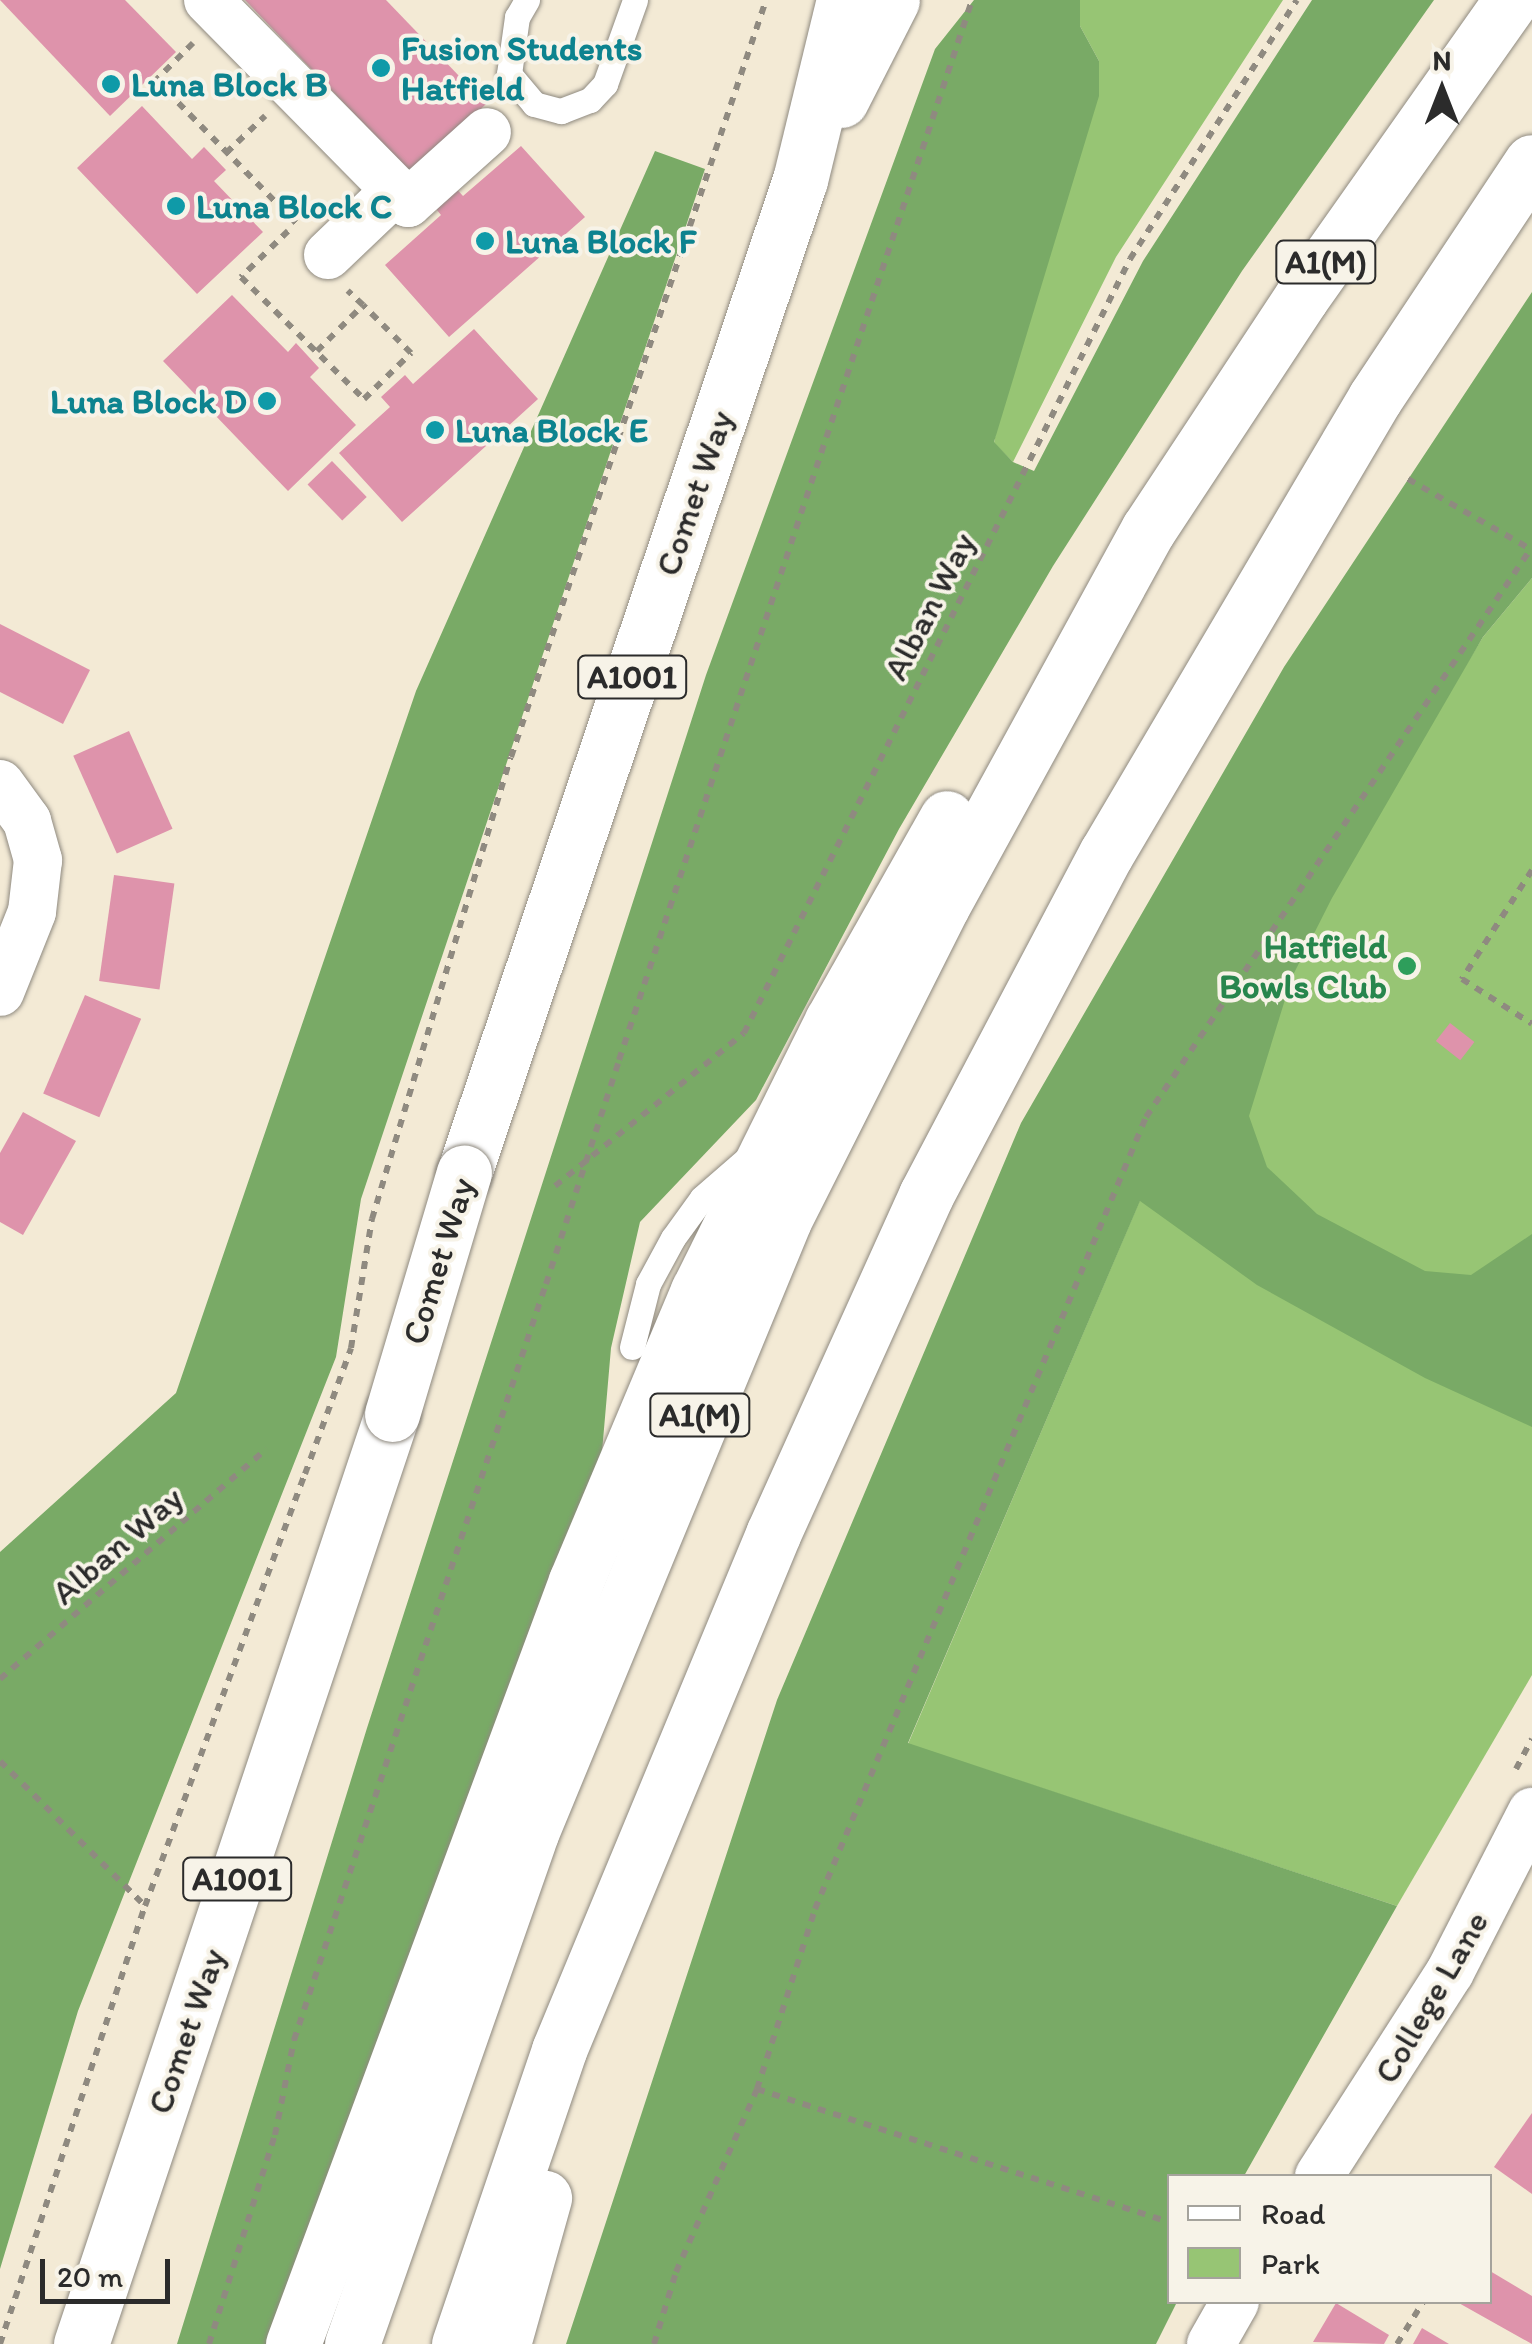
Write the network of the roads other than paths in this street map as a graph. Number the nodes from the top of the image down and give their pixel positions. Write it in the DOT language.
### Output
graph roads {
  1 [pos="527,0"];
  2 [pos="635,0"];
  3 [pos="844,0"];
  4 [pos="892,0"];
  5 [pos="1511,0"];
  6 [pos="215,7"];
  7 [pos="527,96"];
  8 [pos="486,132"];
  9 [pos="1532,162"];
  10 [pos="800,180"];
  11 [pos="396,190"];
  12 [pos="312,239"];
  13 [pos="1148,530"];
  14 [pos="0,784"];
  15 [pos="0,992"];
  16 [pos="775,1136"];
  17 [pos="632,1347"];
  18 [pos="1532,1812"];
  19 [pos="639,1863"];
  20 [pos="1320,2174"];
  21 [pos="1234,2304"];
  22 [pos="81,2344"];
  23 [pos="293,2344"];
  24 [pos="352,2344"];
  25 [pos="459,2344"];
  26 [pos="503,2344"];
  27 [pos="1211,2344"];
  1 -- 7 [label="lane"];
  2 -- 7 [label="lane"];
  3 -- 10 [label="main road, Comet Way / A1001"];
  4 -- 10 [label="main road, Comet Way / A1001"];
  5 -- 13 [label="main road, A1(M)"];
  6 -- 11 [label="street"];
  7 -- 8 [label="lane"];
  8 -- 11 [label="street"];
  9 -- 19 [label="main road"];
  10 -- 22 [label="main road, Comet Way / A1001, bridge"];
  11 -- 12 [label="street"];
  13 -- 16 [label="main road"];
  13 -- 24 [label="main road, A1(M)"];
  14 -- 15 [label="street"];
  16 -- 17 [label="lane"];
  16 -- 23 [label="main road"];
  18 -- 20 [label="street, College Lane"];
  19 -- 25 [label="main road"];
  19 -- 26 [label="main road"];
  21 -- 27 [label="street"];
}
